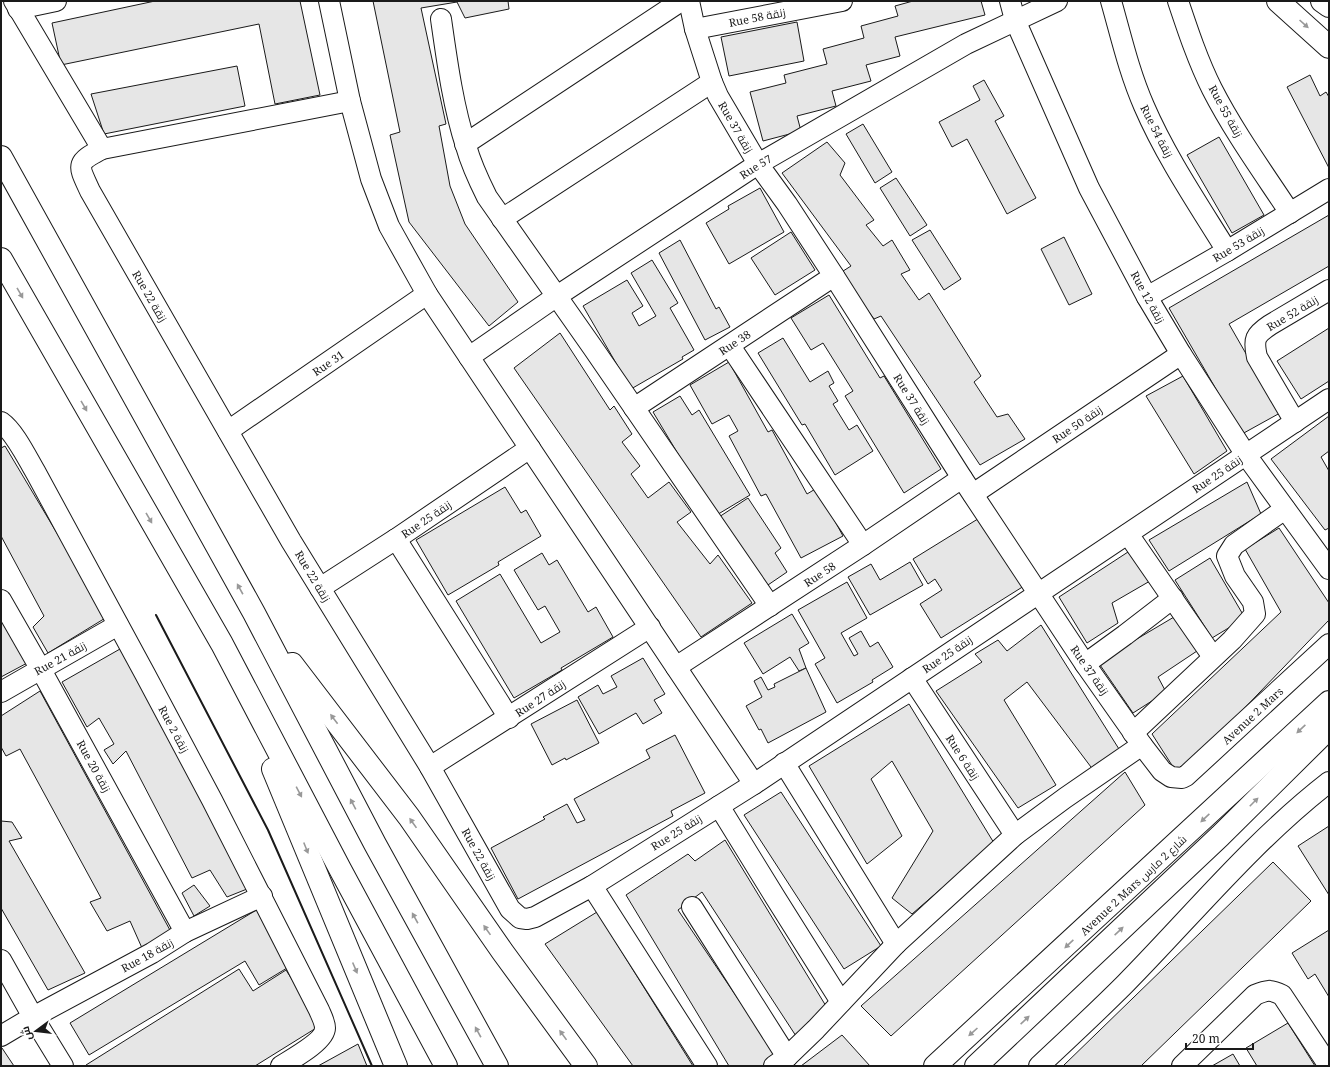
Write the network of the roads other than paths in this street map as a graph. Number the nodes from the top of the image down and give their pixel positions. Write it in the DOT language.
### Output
graph roads {
  1 [pos="56,1"];
  2 [pos="329,1"];
  3 [pos="681,1"];
  4 [pos="689,1"];
  5 [pos="842,1"];
  6 [pos="1010,1"];
  7 [pos="1057,1"];
  8 [pos="1111,1"];
  9 [pos="1178,1"];
  10 [pos="1278,1"];
  11 [pos="1322,1"];
  12 [pos="16,5"];
  13 [pos="1329,6"];
  14 [pos="441,19"];
  15 [pos="1015,20"];
  16 [pos="695,29"];
  17 [pos="1329,47"];
  18 [pos="712,82"];
  19 [pos="350,101"];
  20 [pos="465,144"];
  21 [pos="102,149"];
  22 [pos="1,157"];
  23 [pos="758,164"];
  24 [pos="1329,189"];
  25 [pos="1290,213"];
  26 [pos="502,220"];
  27 [pos="1227,251"];
  28 [pos="1,259"];
  29 [pos="834,276"];
  30 [pos="1329,290"];
  31 [pos="427,294"];
  32 [pos="557,296"];
  33 [pos="1147,297"];
  34 [pos="730,346"];
  35 [pos="1181,354"];
  36 [pos="470,357"];
  37 [pos="1329,400"];
  38 [pos="634,408"];
  39 [pos="1,422"];
  40 [pos="1295,422"];
  41 [pos="228,431"];
  42 [pos="530,448"];
  43 [pos="1246,455"];
  44 [pos="967,486"];
  45 [pos="1285,508"];
  46 [pos="1128,534"];
  47 [pos="396,539"];
  48 [pos="863,545"];
  49 [pos="1325,556"];
  50 [pos="320,588"];
  51 [pos="1039,594"];
  52 [pos="1173,598"];
  53 [pos="1,600"];
  54 [pos="770,606"];
  55 [pos="254,613"];
  56 [pos="118,625"];
  57 [pos="650,627"];
  58 [pos="222,644"];
  59 [pos="1329,644"];
  60 [pos="1213,657"];
  61 [pos="1085,664"];
  62 [pos="676,667"];
  63 [pos="40,668"];
  64 [pos="912,678"];
  65 [pos="1,692"];
  66 [pos="1329,702"];
  67 [pos="509,718"];
  68 [pos="1329,728"];
  69 [pos="1138,739"];
  70 [pos="784,763"];
  71 [pos="430,767"];
  72 [pos="1171,777"];
  73 [pos="1329,782"];
  74 [pos="754,784"];
  75 [pos="719,806"];
  76 [pos="1015,835"];
  77 [pos="592,886"];
  78 [pos="262,896"];
  79 [pos="561,903"];
  80 [pos="692,907"];
  81 [pos="185,932"];
  82 [pos="896,944"];
  83 [pos="1,960"];
  84 [pos="841,1002"];
  85 [pos="33,1017"];
  86 [pos="1,1036"];
  87 [pos="781,1061"];
  88 [pos="288,1064"];
  89 [pos="63,1066"];
  90 [pos="396,1066"];
  91 [pos="446,1066"];
  92 [pos="497,1066"];
  93 [pos="586,1066"];
  94 [pos="707,1066"];
  95 [pos="935,1066"];
  96 [pos="976,1066"];
  97 [pos="1039,1066"];
  98 [pos="1182,1066"];
  99 [pos="1329,1066"];
  1 -- 12 [label="street"];
  2 -- 19 [label="street"];
  3 -- 20 [label="street"];
  4 -- 16 [label="street, Rue 37 زنقة"];
  5 -- 16 [label="street, Rue 58 زنقة"];
  6 -- 15 [label="street, Rue 12 زنقة"];
  7 -- 15 [label="street, Rue 57"];
  8 -- 27 [label="street, Rue 54 زنقة"];
  9 -- 25 [label="street, Rue 55 زنقة"];
  10 -- 17 [label="main road, one-way"];
  11 -- 13 [label="main road"];
  12 -- 21 [label="street"];
  14 -- 20 [label="street"];
  15 -- 23 [label="street, Rue 57"];
  15 -- 33 [label="street, Rue 12 زنقة"];
  16 -- 18 [label="street, Rue 37 زنقة"];
  18 -- 23 [label="street, Rue 37 زنقة"];
  18 -- 26 [label="street"];
  19 -- 21 [label="street"];
  19 -- 31 [label="street"];
  20 -- 26 [label="street"];
  21 -- 41 [label="street, Rue 22 زنقة"];
  55 -- 22 [label="main road, one-way"];
  23 -- 29 [label="street, Rue 37 زنقة"];
  23 -- 32 [label="street, Rue 57"];
  24 -- 25 [label="street, Rue 53 زنقة"];
  25 -- 27 [label="street, Rue 53 زنقة"];
  26 -- 32 [label="street"];
  27 -- 33 [label="street, Rue 53 زنقة"];
  28 -- 58 [label="main road, one-way"];
  29 -- 34 [label="street, Rue 38"];
  29 -- 44 [label="street, Rue 37 زنقة"];
  30 -- 40 [label="street, Rue 52 زنقة"];
  31 -- 36 [label="street"];
  31 -- 41 [label="street, Rue 31"];
  32 -- 36 [label="street, Rue 57"];
  32 -- 38 [label="street"];
  33 -- 35 [label="street, Rue 12 زنقة"];
  34 -- 38 [label="street, Rue 38"];
  34 -- 48 [label="street"];
  35 -- 43 [label="street, Rue 12 زنقة"];
  35 -- 44 [label="street, Rue 50 زنقة"];
  36 -- 42 [label="street"];
  37 -- 40 [label="street, Rue 25 زنقة"];
  38 -- 54 [label="street"];
  39 -- 56 [label="street, Rue 2 زنقة"];
  40 -- 43 [label="street, Rue 25 زنقة"];
  41 -- 50 [label="street, Rue 22 زنقة"];
  42 -- 47 [label="street, Rue 25 زنقة"];
  42 -- 57 [label="street"];
  43 -- 45 [label="street, Rue 12 زنقة"];
  43 -- 46 [label="street, Rue 25 زنقة"];
  44 -- 48 [label="street, Rue 58"];
  44 -- 51 [label="street, Rue 37 زنقة"];
  45 -- 49 [label="street, Rue 12 زنقة"];
  45 -- 60 [label="street"];
  46 -- 51 [label="street, Rue 25 زنقة"];
  46 -- 52 [label="street"];
  47 -- 50 [label="street, Rue 25 زنقة"];
  47 -- 67 [label="street"];
  48 -- 54 [label="street, Rue 58"];
  50 -- 71 [label="street, Rue 22 زنقة"];
  51 -- 61 [label="street, Rue 37 زنقة"];
  51 -- 64 [label="street, Rue 25 زنقة"];
  52 -- 60 [label="street"];
  52 -- 61 [label="street"];
  53 -- 63 [label="street, Rue 20 زنقة"];
  54 -- 62 [label="street, Rue 58"];
  92 -- 55 [label="main road, one-way"];
  93 -- 55 [label="main road, one-way"];
  56 -- 63 [label="street, Rue 21 زنقة"];
  56 -- 78 [label="street, Rue 2 زنقة"];
  57 -- 62 [label="street"];
  57 -- 67 [label="street, Rue 27 زنقة"];
  58 -- 90 [label="main road, one-way"];
  58 -- 91 [label="main road, one-way"];
  59 -- 72 [label="street, Avenue 2 Mars"];
  60 -- 69 [label="street"];
  61 -- 69 [label="street, Rue 37 زنقة"];
  62 -- 74 [label="street"];
  63 -- 65 [label="street, Rue 21 زنقة"];
  63 -- 81 [label="street, Rue 20 زنقة"];
  64 -- 70 [label="street, Rue 25 زنقة"];
  64 -- 76 [label="street, Rue 6 زنقة"];
  66 -- 95 [label="main road, Avenue 2 Mars شارع 2 مارس, one-way"];
  67 -- 71 [label="street, Rue 27 زنقة"];
  96 -- 68 [label="main road, one-way"];
  69 -- 72 [label="street, Rue 37 زنقة"];
  69 -- 76 [label="street"];
  70 -- 74 [label="street, Rue 25 زنقة"];
  70 -- 82 [label="street"];
  71 -- 79 [label="street, Rue 22 زنقة"];
  73 -- 97 [label="street"];
  74 -- 75 [label="street, Rue 25 زنقة"];
  75 -- 77 [label="street, Rue 25 زنقة"];
  75 -- 84 [label="street"];
  76 -- 82 [label="street"];
  77 -- 79 [label="street, Rue 25 زنقة"];
  77 -- 94 [label="street"];
  78 -- 81 [label="street, Rue 18 زنقة"];
  78 -- 88 [label="street, Rue 2 زنقة"];
  80 -- 87 [label="street"];
  81 -- 85 [label="street, Rue 18 زنقة"];
  82 -- 84 [label="street"];
  83 -- 85 [label="street"];
  84 -- 87 [label="street"];
  85 -- 86 [label="street, Rue 18 زنقة"];
  85 -- 89 [label="street"];
  98 -- 99 [label="street"];
}
